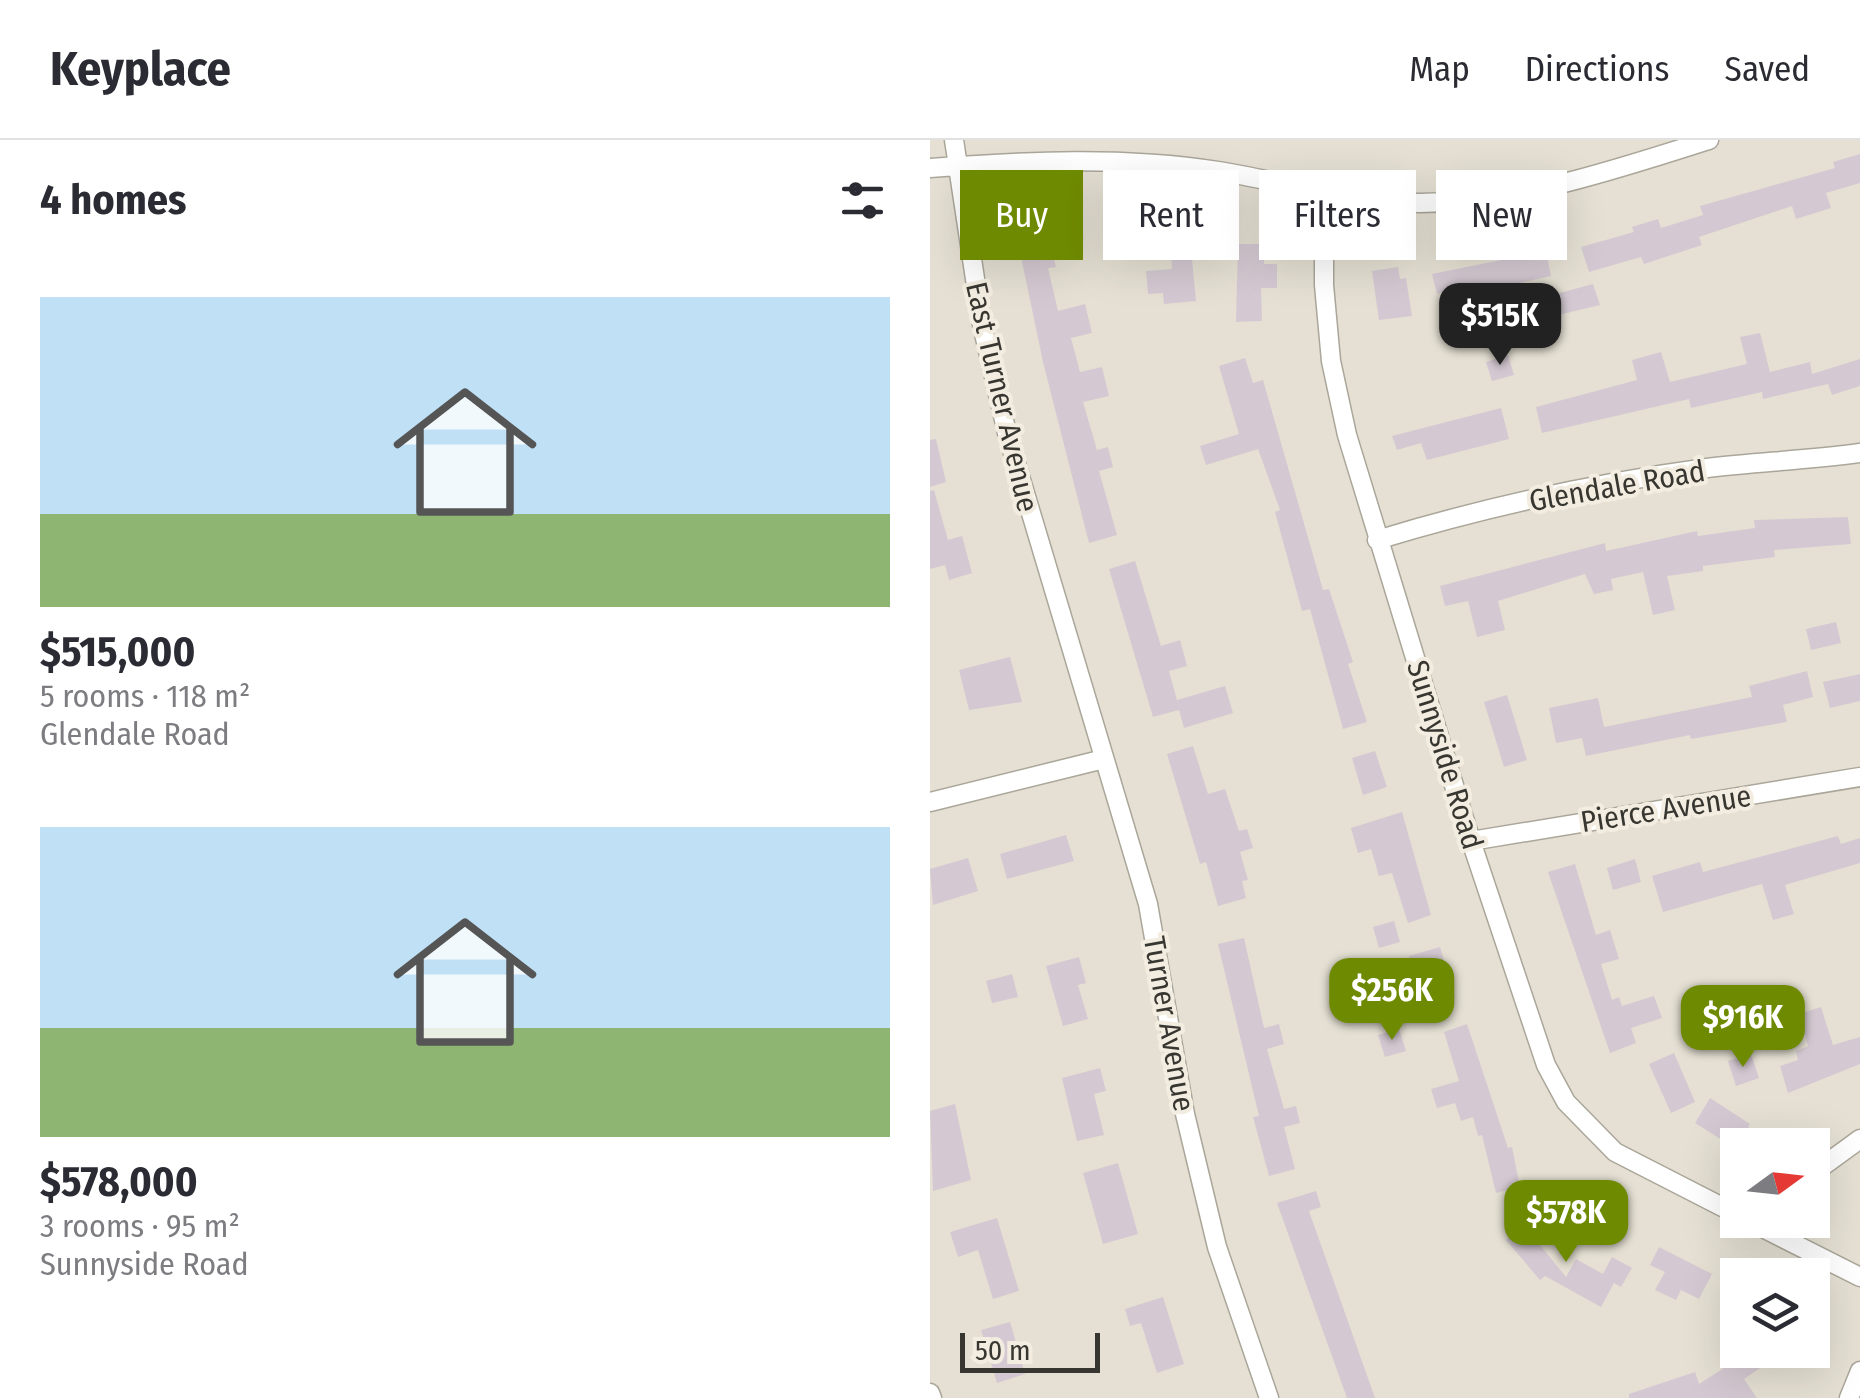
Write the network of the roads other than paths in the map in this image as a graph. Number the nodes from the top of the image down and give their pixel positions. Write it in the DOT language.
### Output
graph roads {
  1 [pos="954,140"];
  2 [pos="1709,140"];
  3 [pos="957,166"];
  4 [pos="930,168"];
  5 [pos="1259,180"];
  6 [pos="1416,203"];
  7 [pos="1324,260"];
  8 [pos="1860,453"];
  9 [pos="1378,540"];
  10 [pos="1070,649"];
  11 [pos="1104,759"];
  12 [pos="1860,777"];
  13 [pos="930,802"];
  14 [pos="1471,840"];
  15 [pos="1860,1139"];
  16 [pos="1830,1161"];
  17 [pos="1720,1206"];
  18 [pos="1787,1238"];
  19 [pos="1860,1278"];
  20 [pos="1860,1371"];
  21 [pos="1269,1398"];
  22 [pos="1849,1398"];
  1 -- 3 [label="street, East Turner Avenue"];
  2 -- 6 [label="street"];
  3 -- 4 [label="street"];
  3 -- 5 [label="street"];
  3 -- 10 [label="street, East Turner Avenue"];
  7 -- 9 [label="street, Sunnyside Road"];
  8 -- 9 [label="street, Glendale Road"];
  9 -- 14 [label="street, Sunnyside Road"];
  10 -- 11 [label="street, Turner Avenue"];
  11 -- 13 [label="street"];
  11 -- 21 [label="street, Turner Avenue"];
  12 -- 14 [label="street, Pierce Avenue"];
  14 -- 17 [label="street, Sunnyside Road"];
  15 -- 16 [label="street"];
  18 -- 19 [label="street"];
  20 -- 22 [label="street"];
}
